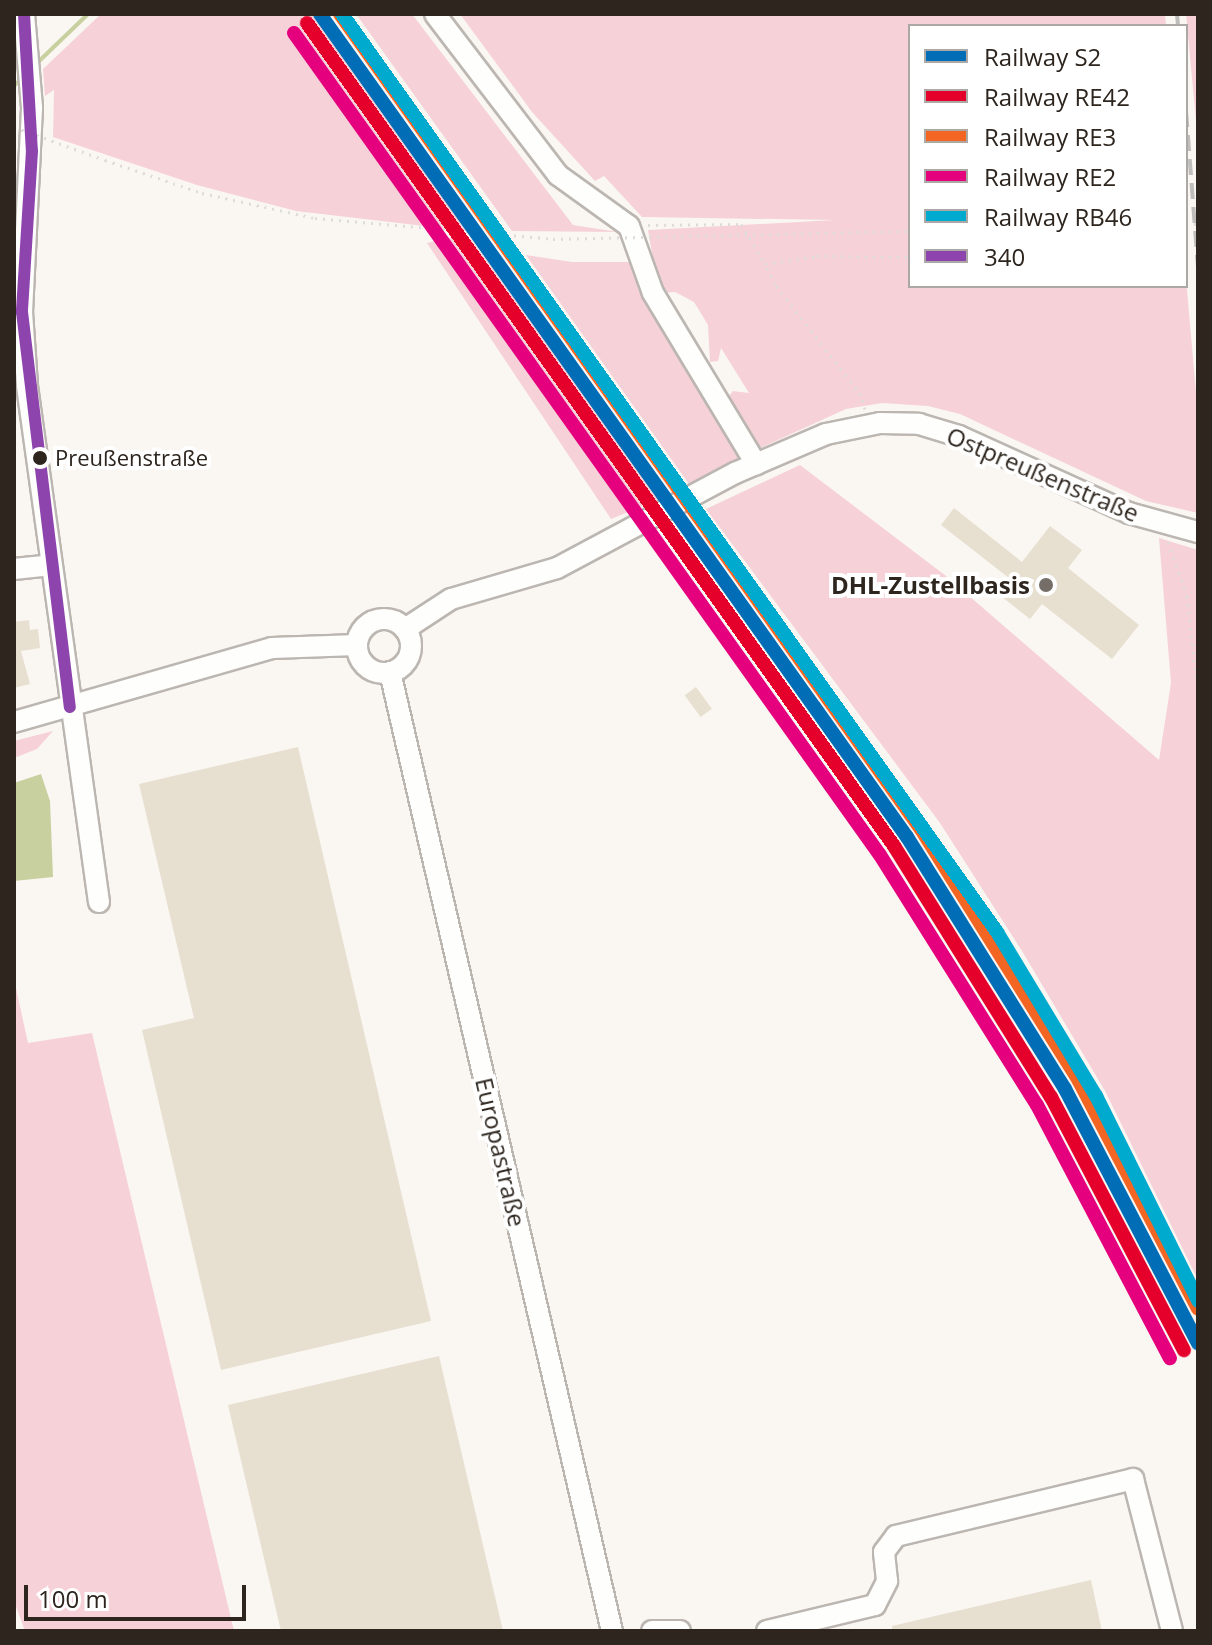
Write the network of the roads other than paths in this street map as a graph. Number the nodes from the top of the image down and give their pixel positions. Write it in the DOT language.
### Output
graph roads {
  1 [pos="24,14"];
  2 [pos="435,14"];
  3 [pos="21,387"];
  4 [pos="756,464"];
  5 [pos="1198,532"];
  6 [pos="51,565"];
  7 [pos="14,569"];
  8 [pos="405,629"];
  9 [pos="357,645"];
  10 [pos="390,672"];
  11 [pos="70,707"];
  12 [pos="14,722"];
  13 [pos="99,902"];
  14 [pos="612,1631"];
  15 [pos="652,1631"];
  16 [pos="680,1631"];
  17 [pos="767,1631"];
  18 [pos="1172,1631"];
  1 -- 3 [label="street"];
  2 -- 4 [label="street"];
  3 -- 6 [label="street"];
  4 -- 5 [label="street, Ostpreußenstraße"];
  4 -- 8 [label="street, Ostpreußenstraße"];
  6 -- 7 [label="street"];
  6 -- 11 [label="street"];
  8 -- 9 [label="street"];
  8 -- 10 [label="street"];
  9 -- 10 [label="street"];
  9 -- 11 [label="street"];
  10 -- 14 [label="street, Europastraße"];
  11 -- 12 [label="street"];
  11 -- 13 [label="street"];
  15 -- 16 [label="street"];
  17 -- 18 [label="street"];
}
